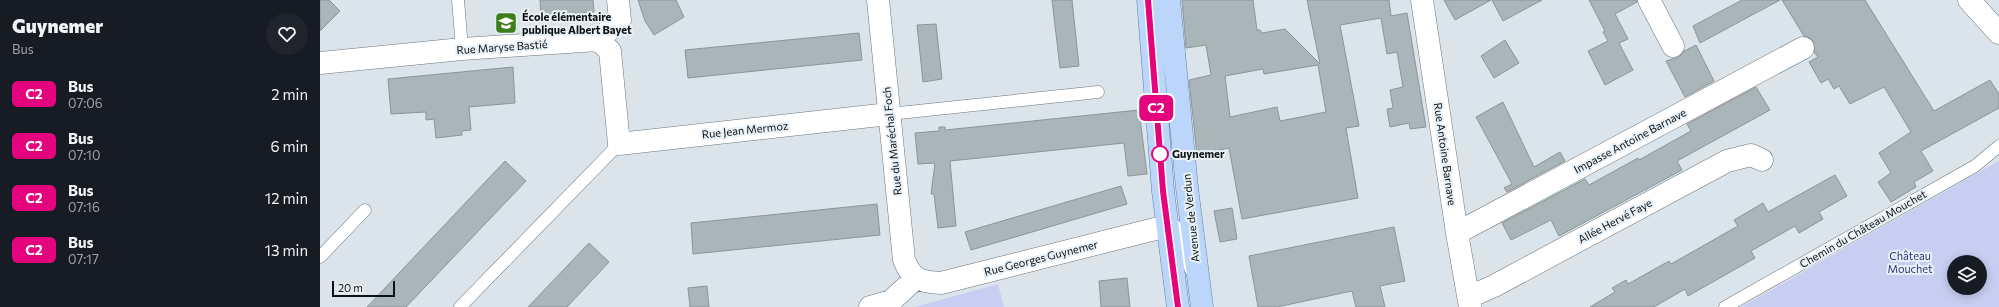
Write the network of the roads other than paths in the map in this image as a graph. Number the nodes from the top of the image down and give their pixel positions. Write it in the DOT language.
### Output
graph roads {
  1 [pos="458,0"];
  2 [pos="618,0"];
  3 [pos="878,0"];
  4 [pos="1148,0"];
  5 [pos="1169,0"];
  6 [pos="1422,0"];
  7 [pos="1649,0"];
  8 [pos="1969,0"];
  9 [pos="1999,34"];
  10 [pos="598,40"];
  11 [pos="1673,46"];
  12 [pos="1803,48"];
  13 [pos="462,49"];
  14 [pos="320,63"];
  15 [pos="1098,92"];
  16 [pos="890,114"];
  17 [pos="619,144"];
  18 [pos="1999,146"];
  19 [pos="1762,160"];
  20 [pos="365,210"];
  21 [pos="1167,226"];
  22 [pos="1457,234"];
  23 [pos="320,257"];
  24 [pos="1197,270"];
  25 [pos="916,278"];
  26 [pos="1469,302"];
  27 [pos="460,307"];
  28 [pos="870,307"];
  29 [pos="1178,307"];
  30 [pos="1202,307"];
  31 [pos="1725,307"];
  1 -- 13 [label="lane"];
  2 -- 10 [label="street"];
  3 -- 16 [label="street, Rue du Maréchal Foch"];
  4 -- 21 [label="main road"];
  5 -- 24 [label="main road, Avenue de Verdun"];
  6 -- 22 [label="street, Rue Antoine Barnave"];
  7 -- 11 [label="street"];
  8 -- 9 [label="street"];
  10 -- 13 [label="street, Rue Maryse Bastié"];
  10 -- 17 [label="street"];
  12 -- 22 [label="street, Impasse Antoine Barnave"];
  13 -- 14 [label="street, Rue Maryse Bastié"];
  15 -- 16 [label="lane, Rue Jean Mermoz"];
  16 -- 17 [label="street, Rue Jean Mermoz"];
  16 -- 25 [label="street, Rue du Maréchal Foch"];
  17 -- 27 [label="lane"];
  18 -- 31 [label="lane, Chemin du Château Mouchet"];
  19 -- 26 [label="street, Allée Hervé Faye"];
  20 -- 23 [label="lane"];
  21 -- 24 [label="street"];
  21 -- 25 [label="street, Rue Georges Guynemer"];
  21 -- 29 [label="main road"];
  22 -- 26 [label="street, Rue Antoine Barnave"];
  24 -- 30 [label="main road, Avenue de Verdun"];
  25 -- 28 [label="street"];
}
